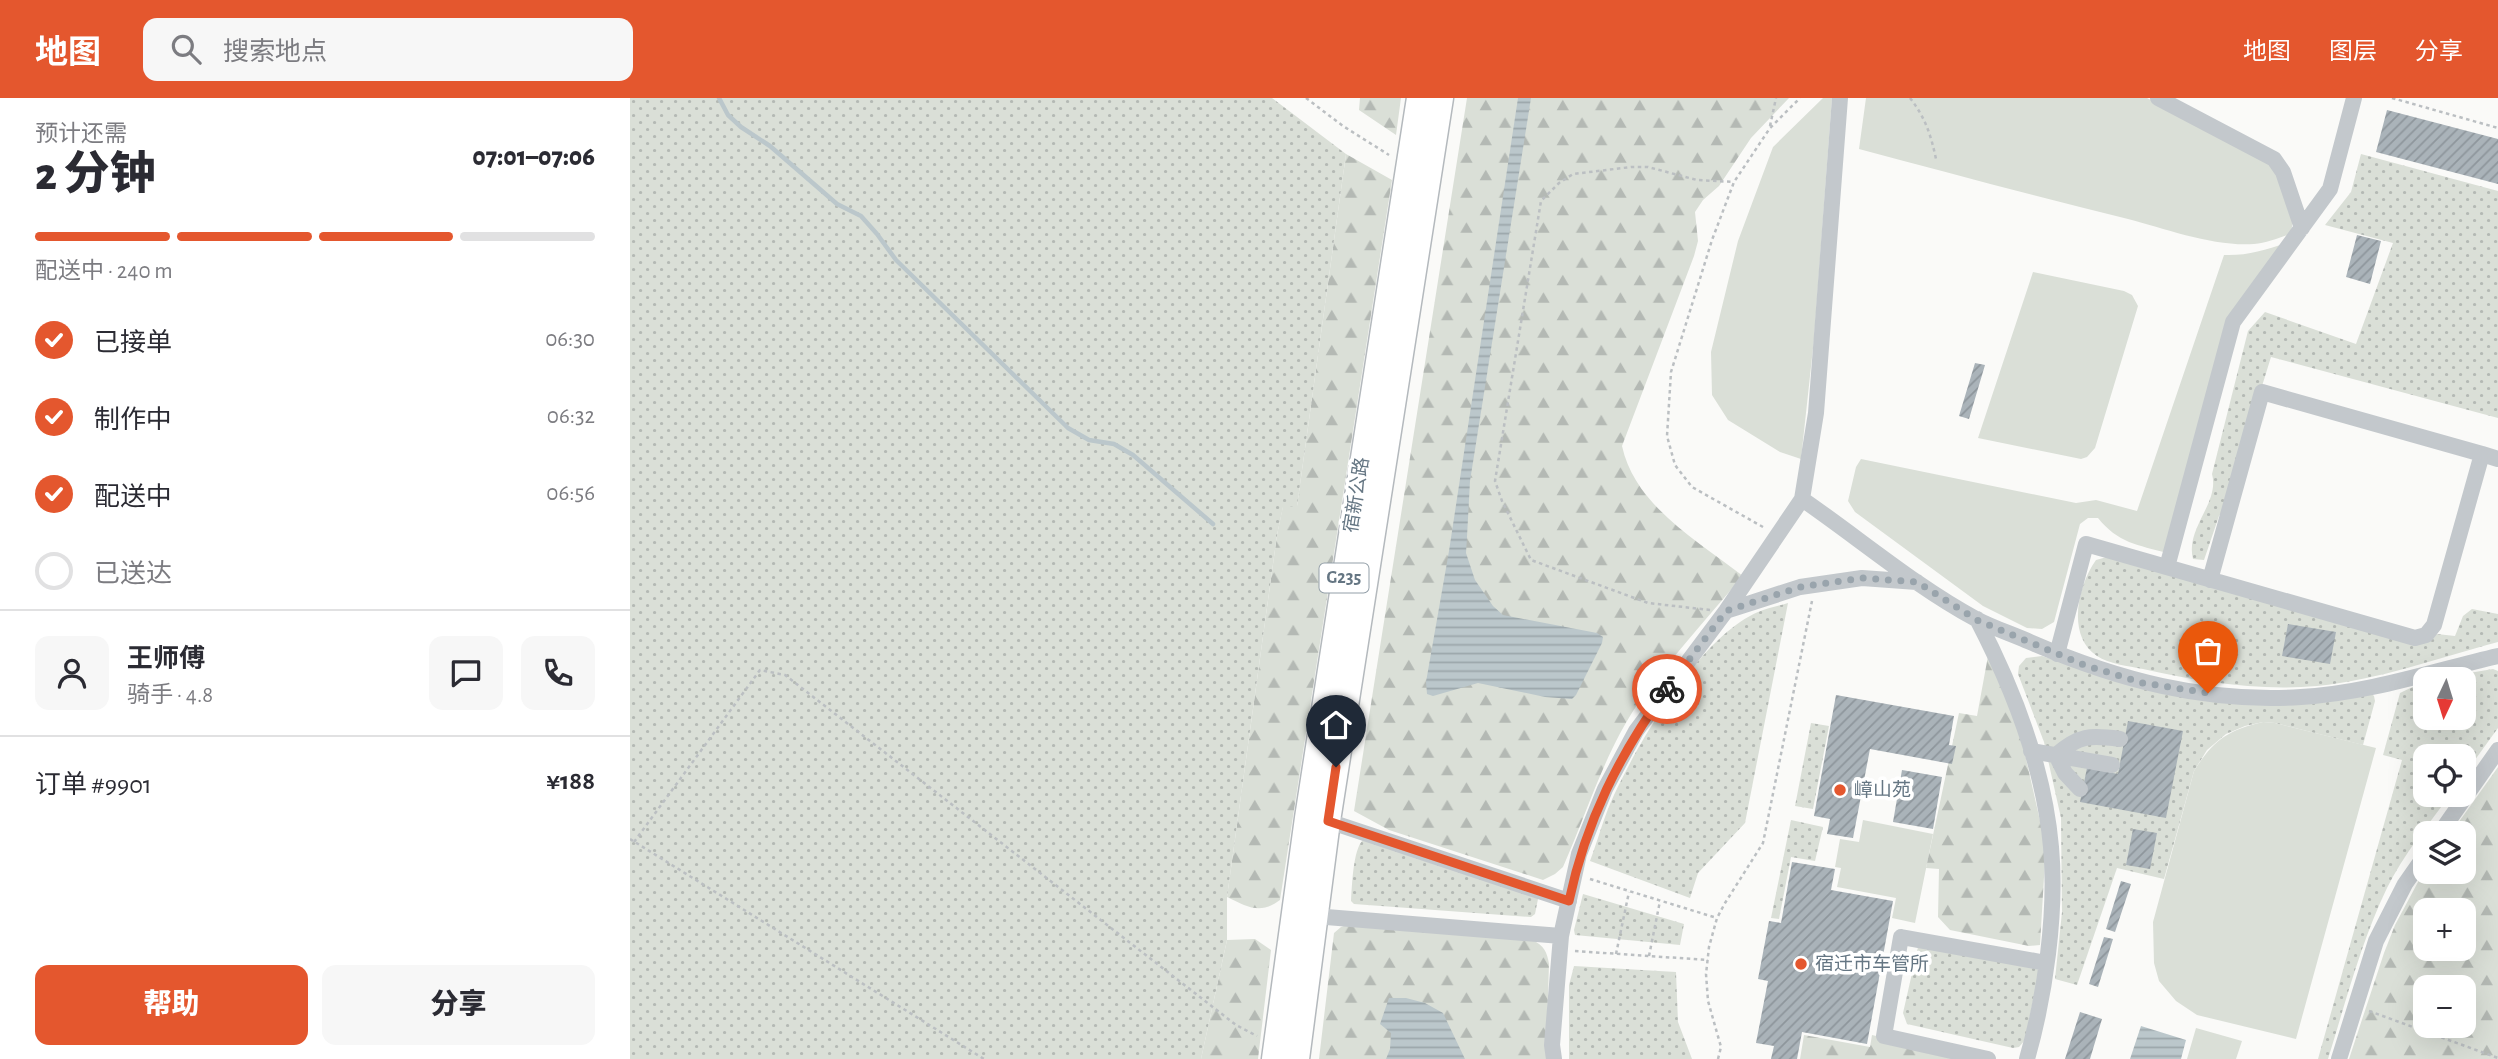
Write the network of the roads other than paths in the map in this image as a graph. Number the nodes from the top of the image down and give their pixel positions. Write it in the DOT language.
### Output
graph roads {
  1 [pos="1419,98"];
  2 [pos="1441,98"];
  3 [pos="1840,98"];
  4 [pos="2158,98"];
  5 [pos="2354,98"];
  6 [pos="2302,228"];
  7 [pos="2490,457"];
  8 [pos="1802,499"];
  9 [pos="2167,568"];
  10 [pos="2210,580"];
  11 [pos="1917,582"];
  12 [pos="1726,611"];
  13 [pos="1977,620"];
  14 [pos="2057,653"];
  15 [pos="2498,656"];
  16 [pos="2120,739"];
  17 [pos="2498,750"];
  18 [pos="2031,751"];
  19 [pos="2056,755"];
  20 [pos="2112,765"];
  21 [pos="2081,789"];
  22 [pos="1328,821"];
  23 [pos="2448,821"];
  24 [pos="2413,873"];
  25 [pos="1569,901"];
  26 [pos="1314,916"];
  27 [pos="1560,943"];
  28 [pos="2046,962"];
  29 [pos="1275,1052"];
  30 [pos="1297,1059"];
  31 [pos="1554,1059"];
  32 [pos="1988,1059"];
  33 [pos="2027,1059"];
  34 [pos="2339,1059"];
  1 -- 29 [label="highway, 宿新公路 / G235"];
  2 -- 22 [label="highway, 宿新公路 / G235"];
  3 -- 8 [label="lane"];
  4 -- 6 [label="lane"];
  5 -- 6 [label="lane"];
  6 -- 9 [label="lane"];
  7 -- 10 [label="lane"];
  7 -- 10 [label="lane"];
  8 -- 11 [label="lane"];
  8 -- 12 [label="lane"];
  9 -- 10 [label="lane"];
  9 -- 14 [label="lane"];
  11 -- 12 [label="lane"];
  11 -- 13 [label="lane"];
  12 -- 25 [label="lane"];
  13 -- 14 [label="lane"];
  13 -- 18 [label="lane"];
  14 -- 15 [label="lane"];
  16 -- 19 [label="lane"];
  17 -- 23 [label="lane"];
  18 -- 19 [label="lane"];
  18 -- 28 [label="lane"];
  19 -- 20 [label="lane"];
  19 -- 21 [label="lane"];
  22 -- 25 [label="lane"];
  22 -- 26 [label="highway, 宿新公路 / G235"];
  24 -- 34 [label="lane"];
  25 -- 27 [label="lane"];
  26 -- 27 [label="lane"];
  26 -- 30 [label="highway, 宿新公路 / G235"];
  27 -- 31 [label="lane"];
  28 -- 32 [label="lane"];
  28 -- 33 [label="lane"];
}
